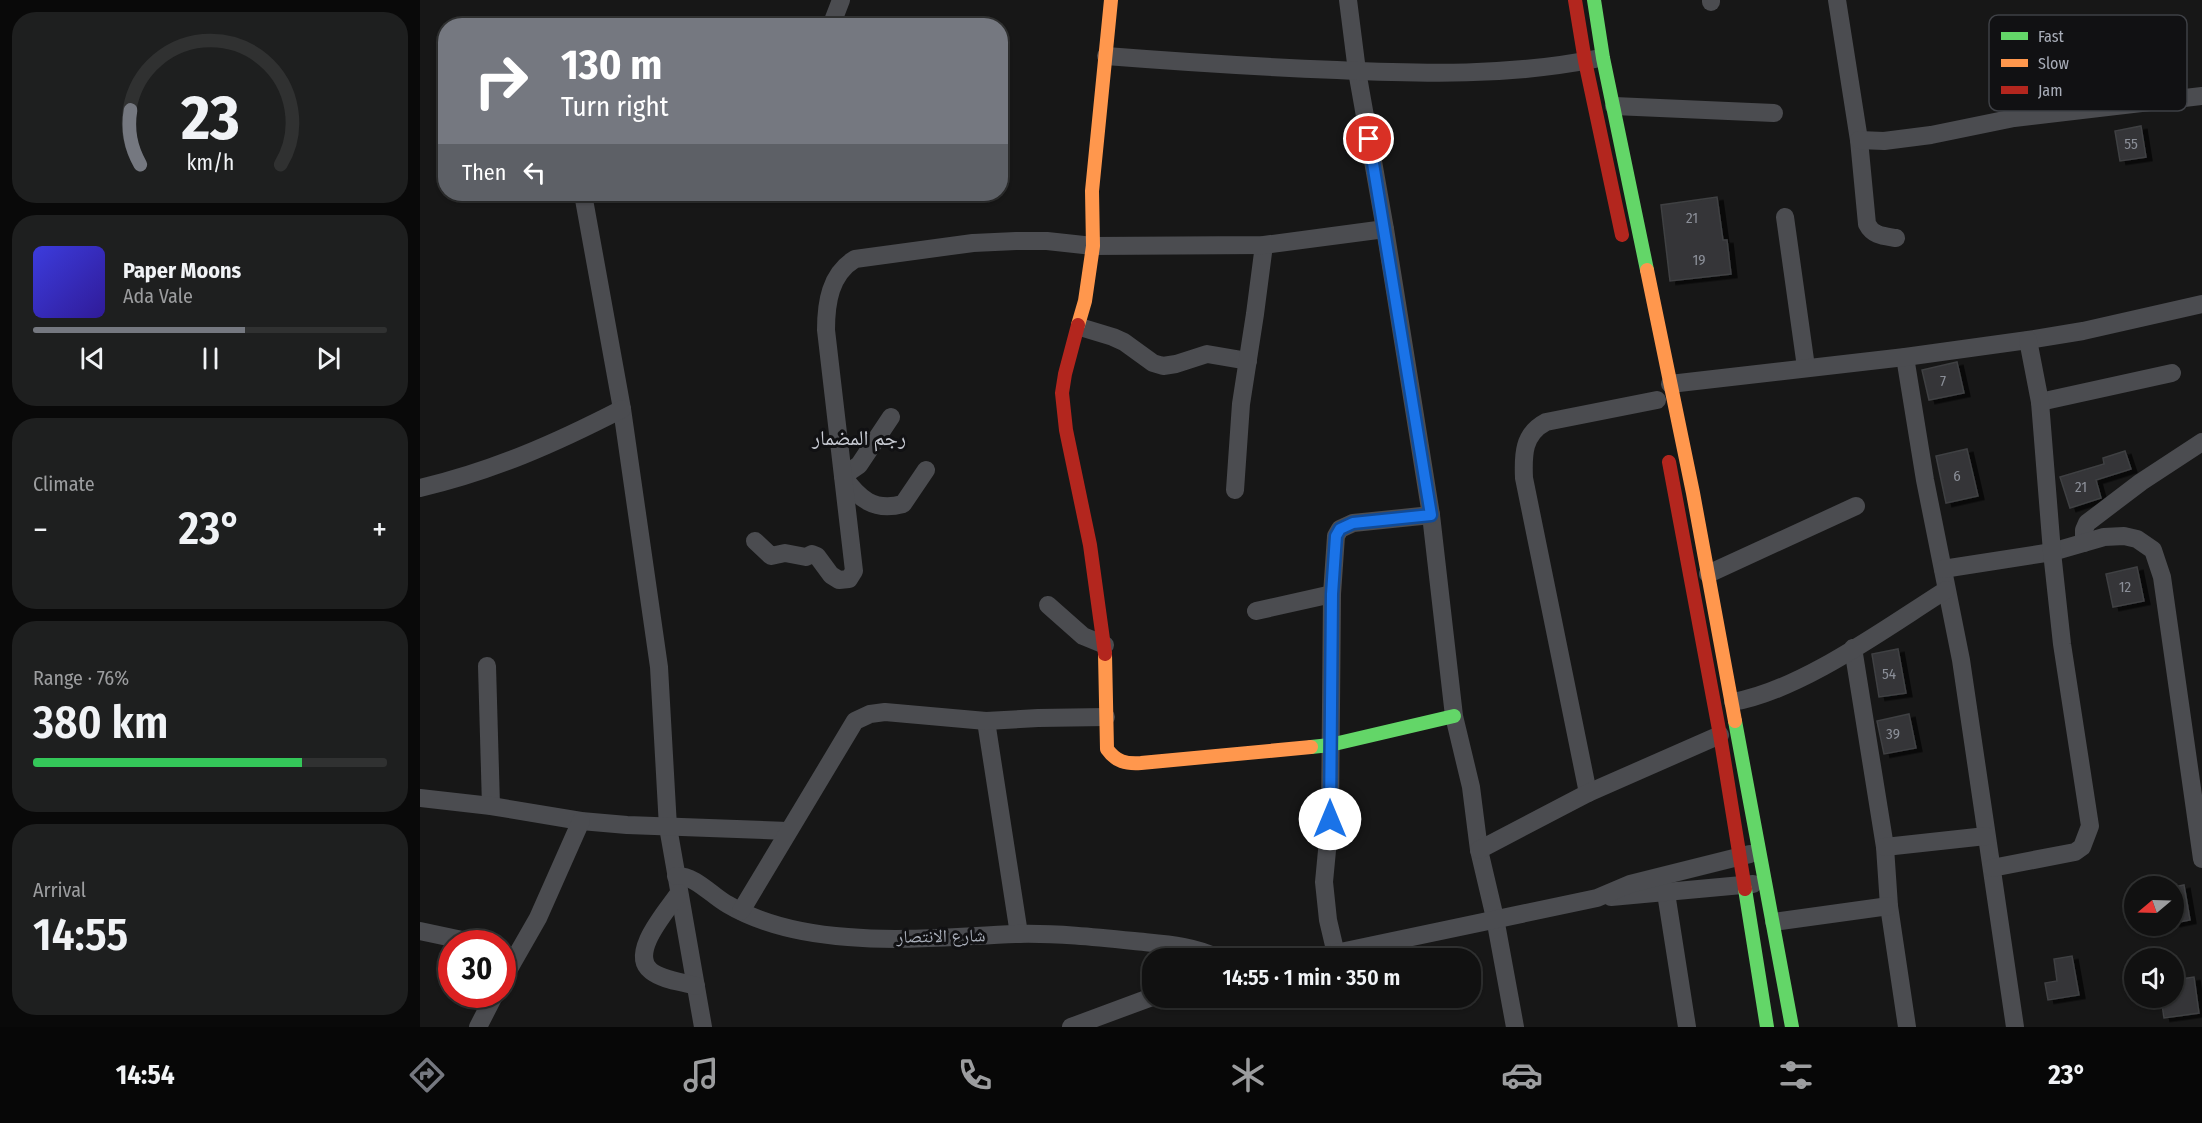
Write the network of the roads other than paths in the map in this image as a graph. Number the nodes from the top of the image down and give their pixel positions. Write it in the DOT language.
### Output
graph roads {
  1 [pos="841,0"];
  2 [pos="1110,0"];
  3 [pos="1348,0"];
  4 [pos="1575,0"];
  5 [pos="1594,0"];
  6 [pos="1837,0"];
  7 [pos="834,18"];
  8 [pos="1106,56"];
  9 [pos="1594,59"];
  10 [pos="1357,71"];
  11 [pos="2202,96"];
  12 [pos="2187,98"];
  13 [pos="1614,106"];
  14 [pos="2074,111"];
  15 [pos="1774,113"];
  16 [pos="1859,140"];
  17 [pos="584,201"];
  18 [pos="1785,217"];
  19 [pos="1385,229"];
  20 [pos="1896,238"];
  21 [pos="1264,245"];
  22 [pos="1093,246"];
  23 [pos="1625,248"];
  24 [pos="2202,304"];
  25 [pos="1080,327"];
  26 [pos="2028,340"];
  27 [pos="1905,357"];
  28 [pos="1248,361"];
  29 [pos="1806,367"];
  30 [pos="2172,373"];
  31 [pos="1660,396"];
  32 [pos="2040,402"];
  33 [pos="622,409"];
  34 [pos="891,417"];
  35 [pos="2202,442"];
  36 [pos="1666,446"];
  37 [pos="926,470"];
  38 [pos="843,476"];
  39 [pos="420,488"];
  40 [pos="1235,489"];
  41 [pos="1856,506"];
  42 [pos="1431,515"];
  43 [pos="755,541"];
  44 [pos="2084,543"];
  45 [pos="2052,552"];
  46 [pos="1943,570"];
  47 [pos="1708,574"];
  48 [pos="1947,590"];
  49 [pos="1332,594"];
  50 [pos="1048,605"];
  51 [pos="1256,611"];
  52 [pos="1105,645"];
  53 [pos="1853,648"];
  54 [pos="487,666"];
  55 [pos="1733,702"];
  56 [pos="1454,716"];
  57 [pos="1106,717"];
  58 [pos="986,721"];
  59 [pos="1720,735"];
  60 [pos="1330,745"];
  61 [pos="1588,793"];
  62 [pos="420,798"];
  63 [pos="491,806"];
  64 [pos="581,821"];
  65 [pos="668,827"];
  66 [pos="788,831"];
  67 [pos="1986,836"];
  68 [pos="1885,847"];
  69 [pos="1479,850"];
  70 [pos="1760,851"];
  71 [pos="1740,856"];
  72 [pos="2202,859"];
  73 [pos="1992,868"];
  74 [pos="1765,881"];
  75 [pos="678,885"];
  76 [pos="1743,886"];
  77 [pos="1666,893"];
  78 [pos="1597,898"];
  79 [pos="1889,906"];
  80 [pos="741,912"];
  81 [pos="1495,918"];
  82 [pos="1774,921"];
  83 [pos="420,931"];
  84 [pos="1019,934"];
  85 [pos="438,935"];
  86 [pos="516,944"];
  87 [pos="1187,948"];
  88 [pos="1335,948"];
  89 [pos="1362,948"];
  90 [pos="696,986"];
  91 [pos="1142,1001"];
  92 [pos="486,1008"];
  93 [pos="476,1025"];
  94 [pos="703,1027"];
  95 [pos="1071,1027"];
  96 [pos="1515,1027"];
  97 [pos="1687,1027"];
  98 [pos="1767,1027"];
  99 [pos="1792,1027"];
  100 [pos="1907,1027"];
  101 [pos="2015,1027"];
  1 -- 7 [label="street"];
  2 -- 8 [label="street"];
  3 -- 10 [label="street"];
  4 -- 9 [label="street"];
  5 -- 9 [label="street"];
  6 -- 16 [label="street"];
  8 -- 10 [label="street"];
  8 -- 22 [label="street"];
  9 -- 10 [label="street"];
  9 -- 13 [label="street"];
  9 -- 23 [label="street"];
  10 -- 19 [label="street"];
  11 -- 12 [label="street"];
  13 -- 15 [label="street"];
  13 -- 31 [label="street"];
  14 -- 16 [label="street"];
  16 -- 20 [label="street"];
  17 -- 33 [label="street"];
  18 -- 29 [label="street"];
  19 -- 21 [label="street"];
  19 -- 42 [label="street"];
  21 -- 22 [label="street"];
  21 -- 28 [label="street"];
  22 -- 25 [label="street"];
  22 -- 38 [label="street"];
  24 -- 26 [label="street"];
  25 -- 28 [label="street"];
  25 -- 52 [label="street"];
  26 -- 27 [label="street"];
  26 -- 32 [label="street"];
  27 -- 29 [label="street"];
  27 -- 46 [label="street"];
  28 -- 40 [label="street"];
  29 -- 31 [label="street"];
  30 -- 32 [label="street"];
  31 -- 47 [label="street"];
  31 -- 61 [label="street"];
  32 -- 45 [label="street"];
  33 -- 39 [label="street"];
  33 -- 65 [label="street"];
  34 -- 38 [label="street"];
  35 -- 44 [label="street"];
  36 -- 59 [label="street"];
  37 -- 38 [label="street"];
  38 -- 43 [label="street"];
  41 -- 47 [label="street"];
  42 -- 49 [label="street"];
  42 -- 56 [label="street"];
  44 -- 45 [label="street"];
  44 -- 72 [label="street"];
  45 -- 46 [label="street"];
  45 -- 73 [label="street"];
  46 -- 48 [label="street"];
  47 -- 55 [label="street"];
  48 -- 53 [label="street"];
  48 -- 67 [label="street"];
  49 -- 51 [label="street"];
  49 -- 60 [label="street"];
  50 -- 52 [label="street"];
  52 -- 57 [label="street"];
  53 -- 55 [label="street"];
  53 -- 68 [label="street"];
  54 -- 63 [label="street"];
  55 -- 70 [label="street"];
  56 -- 60 [label="street"];
  56 -- 69 [label="street"];
  57 -- 58 [label="street"];
  57 -- 60 [label="street"];
  58 -- 66 [label="street"];
  58 -- 84 [label="street"];
  59 -- 61 [label="street"];
  59 -- 71 [label="street"];
  60 -- 88 [label="street"];
  61 -- 69 [label="street"];
  62 -- 63 [label="street"];
  63 -- 64 [label="street"];
  64 -- 65 [label="street"];
  64 -- 86 [label="street"];
  65 -- 66 [label="street"];
  65 -- 75 [label="street"];
  66 -- 80 [label="street"];
  67 -- 68 [label="street"];
  67 -- 73 [label="street"];
  68 -- 79 [label="street"];
  69 -- 81 [label="street"];
  70 -- 71 [label="street"];
  70 -- 74 [label="street"];
  71 -- 76 [label="street"];
  71 -- 78 [label="street"];
  73 -- 101 [label="street"];
  74 -- 76 [label="street"];
  74 -- 82 [label="street"];
  75 -- 80 [label="street, شارع الانتصار"];
  75 -- 90 [label="street"];
  75 -- 90 [label="street"];
  76 -- 77 [label="street"];
  76 -- 98 [label="street"];
  77 -- 78 [label="street"];
  77 -- 97 [label="street"];
  78 -- 81 [label="street"];
  79 -- 82 [label="street"];
  79 -- 100 [label="street"];
  80 -- 84 [label="street, شارع الانتصار"];
  81 -- 89 [label="street"];
  81 -- 96 [label="street"];
  82 -- 99 [label="street"];
  83 -- 85 [label="street"];
  84 -- 87 [label="street, شارع الانتصار"];
  90 -- 94 [label="street"];
  91 -- 95 [label="street"];
  92 -- 93 [label="street"];
}
